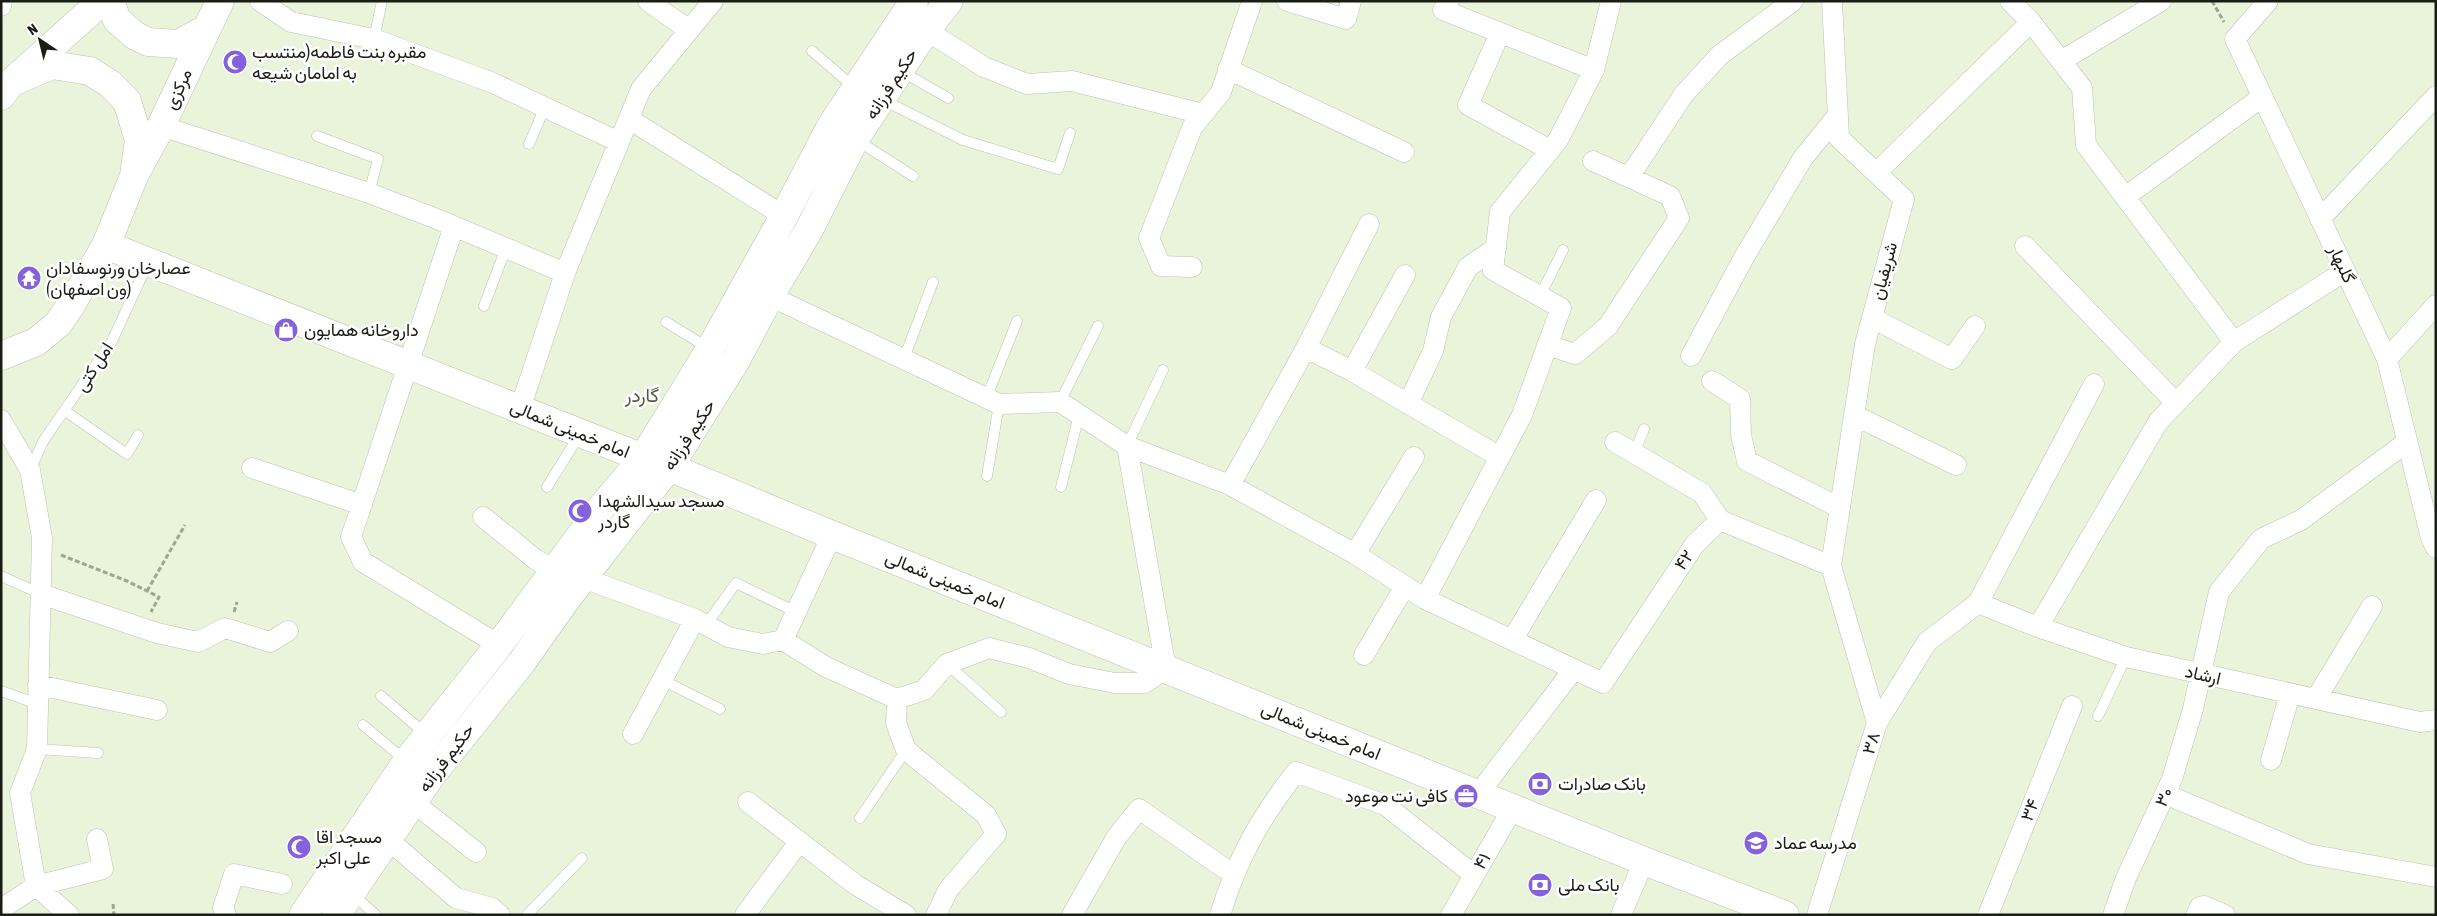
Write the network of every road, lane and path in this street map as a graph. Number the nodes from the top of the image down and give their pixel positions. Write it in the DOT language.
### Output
graph roads {
  1 [pos="2,1"];
  2 [pos="102,1"];
  3 [pos="110,1"];
  4 [pos="220,1"];
  5 [pos="260,1"];
  6 [pos="382,1"];
  7 [pos="648,1"];
  8 [pos="713,1"];
  9 [pos="914,1"];
  10 [pos="949,1"];
  11 [pos="1252,1"];
  12 [pos="1286,1"];
  13 [pos="1351,1"];
  14 [pos="1449,1"];
  15 [pos="1793,1"];
  16 [pos="1832,1"];
  17 [pos="2010,1"];
  18 [pos="2161,1"];
  19 [pos="2268,1"];
  20 [pos="1612,2"];
  21 [pos="1,6"];
  22 [pos="2031,22"];
  23 [pos="206,29"];
  24 [pos="689,30"];
  25 [pos="926,30"];
  26 [pos="1500,33"];
  27 [pos="374,39"];
  28 [pos="812,51"];
  29 [pos="2061,61"];
  30 [pos="1228,69"];
  31 [pos="900,70"];
  32 [pos="1594,70"];
  33 [pos="5,82"];
  34 [pos="855,88"];
  35 [pos="2436,96"];
  36 [pos="2262,97"];
  37 [pos="948,98"];
  38 [pos="881,99"];
  39 [pos="545,107"];
  40 [pos="1203,114"];
  41 [pos="1838,115"];
  42 [pos="629,119"];
  43 [pos="160,126"];
  44 [pos="1070,133"];
  45 [pos="317,136"];
  46 [pos="855,139"];
  47 [pos="620,142"];
  48 [pos="529,144"];
  49 [pos="1550,150"];
  50 [pos="1404,152"];
  51 [pos="1593,161"];
  52 [pos="1876,172"];
  53 [pos="134,176"];
  54 [pos="913,176"];
  55 [pos="1629,178"];
  56 [pos="369,193"];
  57 [pos="2125,197"];
  58 [pos="784,216"];
  59 [pos="2320,219"];
  60 [pos="1369,224"];
  61 [pos="454,226"];
  62 [pos="106,245"];
  63 [pos="2025,246"];
  64 [pos="506,248"];
  65 [pos="1496,248"];
  66 [pos="1563,250"];
  67 [pos="149,260"];
  68 [pos="1192,267"];
  69 [pos="2345,271"];
  70 [pos="565,273"];
  71 [pos="1405,275"];
  72 [pos="933,282"];
  73 [pos="744,285"];
  74 [pos="770,296"];
  75 [pos="1540,296"];
  76 [pos="2436,305"];
  77 [pos="484,306"];
  78 [pos="1872,318"];
  79 [pos="1017,321"];
  80 [pos="666,322"];
  81 [pos="1098,326"];
  82 [pos="1975,326"];
  83 [pos="2234,342"];
  84 [pos="1547,345"];
  85 [pos="1306,348"];
  86 [pos="710,349"];
  87 [pos="1,356"];
  88 [pos="1691,356"];
  89 [pos="2387,359"];
  90 [pos="903,361"];
  91 [pos="409,365"];
  92 [pos="1164,370"];
  93 [pos="1352,371"];
  94 [pos="1712,381"];
  95 [pos="2094,384"];
  96 [pos="992,402"];
  97 [pos="1060,402"];
  98 [pos="2176,403"];
  99 [pos="1408,404"];
  100 [pos="520,409"];
  101 [pos="65,411"];
  102 [pos="1079,415"];
  103 [pos="1854,415"];
  104 [pos="1,420"];
  105 [pos="1644,429"];
  106 [pos="580,434"];
  107 [pos="138,436"];
  108 [pos="1615,442"];
  109 [pos="2407,442"];
  110 [pos="1126,446"];
  111 [pos="1634,453"];
  112 [pos="1414,457"];
  113 [pos="643,458"];
  114 [pos="1500,458"];
  115 [pos="1956,465"];
  116 [pos="669,467"];
  117 [pos="252,468"];
  118 [pos="30,470"];
  119 [pos="987,476"];
  120 [pos="1230,485"];
  121 [pos="547,487"];
  122 [pos="1061,487"];
  123 [pos="1596,500"];
  124 [pos="362,505"];
  125 [pos="1840,508"];
  126 [pos="483,517"];
  127 [pos="1720,520"];
  128 [pos="185,526"];
  129 [pos="832,535"];
  130 [pos="2434,537"];
  131 [pos="42,547"];
  132 [pos="1355,554"];
  133 [pos="1831,566"];
  134 [pos="554,570"];
  135 [pos="1,576"];
  136 [pos="583,578"];
  137 [pos="1405,586"];
  138 [pos="147,591"];
  139 [pos="41,594"];
  140 [pos="1425,599"];
  141 [pos="1978,603"];
  142 [pos="2372,606"];
  143 [pos="796,612"];
  144 [pos="701,622"];
  145 [pos="143,628"];
  146 [pos="2038,628"];
  147 [pos="288,631"];
  148 [pos="783,640"];
  149 [pos="1512,640"];
  150 [pos="499,645"];
  151 [pos="1364,655"];
  152 [pos="2126,657"];
  153 [pos="948,664"];
  154 [pos="1166,669"];
  155 [pos="1574,670"];
  156 [pos="2200,674"];
  157 [pos="662,680"];
  158 [pos="1,691"];
  159 [pos="2290,694"];
  160 [pos="38,695"];
  161 [pos="381,696"];
  162 [pos="897,699"];
  163 [pos="2316,700"];
  164 [pos="2072,706"];
  165 [pos="720,709"];
  166 [pos="157,710"];
  167 [pos="1000,712"];
  168 [pos="2098,716"];
  169 [pos="2436,720"];
  170 [pos="1877,723"];
  171 [pos="363,725"];
  172 [pos="633,734"];
  173 [pos="428,736"];
  174 [pos="36,749"];
  175 [pos="906,750"];
  176 [pos="98,753"];
  177 [pos="2271,760"];
  178 [pos="407,761"];
  179 [pos="1478,794"];
  180 [pos="2165,794"];
  181 [pos="413,802"];
  182 [pos="748,802"];
  183 [pos="1513,808"];
  184 [pos="860,818"];
  185 [pos="368,822"];
  186 [pos="388,839"];
  187 [pos="97,840"];
  188 [pos="799,842"];
  189 [pos="476,852"];
  190 [pos="582,858"];
  191 [pos="1644,861"];
  192 [pos="1234,875"];
  193 [pos="1474,875"];
  194 [pos="2436,877"];
  195 [pos="282,884"];
  196 [pos="36,886"];
  197 [pos="113,904"];
  198 [pos="343,904"];
  199 [pos="1,908"];
  200 [pos="69,915"];
  201 [pos="114,915"];
  202 [pos="226,915"];
  203 [pos="303,915"];
  204 [pos="376,915"];
  205 [pos="500,915"];
  206 [pos="527,915"];
  207 [pos="745,915"];
  208 [pos="906,915"];
  209 [pos="936,915"];
  210 [pos="1072,915"];
  211 [pos="1220,915"];
  212 [pos="1451,915"];
  213 [pos="1621,915"];
  214 [pos="1785,915"];
  215 [pos="1817,915"];
  216 [pos="1988,915"];
  217 [pos="2113,915"];
  218 [pos="2196,915"];
  219 [pos="2225,915"];
  1 -- 21 [label="street"];
  2 -- 33 [label="main road"];
  3 -- 23 [label="main road"];
  4 -- 23 [label="main road, مرکزی"];
  5 -- 27 [label="street"];
  6 -- 27 [label="lane"];
  7 -- 24 [label="street"];
  8 -- 24 [label="street"];
  9 -- 34 [label="main road, حکیم فرزانه"];
  10 -- 25 [label="main road, حکیم فرزانه"];
  11 -- 30 [label="street"];
  12 -- 13 [label="street"];
  14 -- 26 [label="street"];
  15 -- 55 [label="street"];
  16 -- 41 [label="street, شریفیان"];
  17 -- 22 [label="street"];
  18 -- 29 [label="street"];
  19 -- 36 [label="street, گلبهار"];
  20 -- 32 [label="street"];
  22 -- 29 [label="street"];
  22 -- 52 [label="street"];
  23 -- 43 [label="main road, مرکزی"];
  24 -- 42 [label="street"];
  25 -- 31 [label="main road, حکیم فرزانه"];
  25 -- 40 [label="street"];
  26 -- 32 [label="street"];
  26 -- 49 [label="street"];
  27 -- 39 [label="street"];
  28 -- 34 [label="lane"];
  29 -- 57 [label="street"];
  30 -- 40 [label="street"];
  30 -- 50 [label="street"];
  31 -- 37 [label="lane"];
  31 -- 38 [label="main road, حکیم فرزانه"];
  32 -- 49 [label="street"];
  33 -- 53 [label="main road"];
  34 -- 58 [label="main road, حکیم فرزانه"];
  35 -- 59 [label="street"];
  36 -- 57 [label="street"];
  36 -- 59 [label="street, گلبهار"];
  38 -- 44 [label="lane"];
  38 -- 46 [label="main road, حکیم فرزانه"];
  39 -- 47 [label="street"];
  39 -- 48 [label="lane"];
  40 -- 68 [label="street"];
  41 -- 52 [label="street, شریفیان"];
  41 -- 88 [label="street"];
  42 -- 47 [label="street"];
  42 -- 58 [label="street"];
  43 -- 53 [label="main road, مرکزی"];
  43 -- 56 [label="street"];
  45 -- 56 [label="lane"];
  46 -- 54 [label="lane"];
  46 -- 74 [label="main road, حکیم فرزانه"];
  47 -- 70 [label="street"];
  49 -- 65 [label="street"];
  51 -- 55 [label="street"];
  52 -- 78 [label="street, شریفیان"];
  53 -- 62 [label="main road"];
  55 -- 84 [label="street"];
  56 -- 61 [label="street"];
  57 -- 83 [label="street"];
  58 -- 73 [label="main road, حکیم فرزانه"];
  59 -- 69 [label="street, گلبهار"];
  60 -- 85 [label="street"];
  61 -- 64 [label="street"];
  61 -- 91 [label="street"];
  62 -- 67 [label="main road, امام خمینی شمالی"];
  62 -- 87 [label="main road"];
  63 -- 98 [label="street"];
  64 -- 70 [label="street"];
  64 -- 77 [label="lane"];
  65 -- 75 [label="street"];
  65 -- 99 [label="street"];
  66 -- 75 [label="lane"];
  67 -- 91 [label="main road, امام خمینی شمالی"];
  67 -- 101 [label="lane, امل کتی"];
  69 -- 83 [label="street"];
  69 -- 89 [label="street, گلبهار"];
  70 -- 100 [label="street"];
  71 -- 93 [label="street"];
  72 -- 90 [label="lane"];
  73 -- 74 [label="street"];
  73 -- 86 [label="main road, حکیم فرزانه"];
  74 -- 90 [label="street"];
  74 -- 116 [label="main road, حکیم فرزانه"];
  75 -- 84 [label="street"];
  76 -- 89 [label="street"];
  78 -- 82 [label="street"];
  78 -- 103 [label="street, شریفیان"];
  79 -- 96 [label="lane"];
  80 -- 86 [label="lane"];
  81 -- 97 [label="lane"];
  83 -- 98 [label="street"];
  84 -- 114 [label="street"];
  85 -- 93 [label="street"];
  85 -- 120 [label="street"];
  86 -- 113 [label="main road, حکیم فرزانه"];
  89 -- 109 [label="street, گلبهار"];
  90 -- 96 [label="street"];
  91 -- 100 [label="main road, امام خمینی شمالی"];
  91 -- 124 [label="street"];
  92 -- 110 [label="lane"];
  93 -- 99 [label="street"];
  94 -- 125 [label="street"];
  95 -- 141 [label="street"];
  96 -- 97 [label="street"];
  96 -- 119 [label="lane"];
  97 -- 102 [label="street"];
  98 -- 146 [label="street"];
  99 -- 114 [label="street"];
  100 -- 106 [label="main road, امام خمینی شمالی"];
  101 -- 107 [label="lane"];
  101 -- 118 [label="lane, امل کتی"];
  102 -- 110 [label="street"];
  102 -- 122 [label="lane"];
  103 -- 115 [label="street"];
  103 -- 125 [label="street, شریفیان"];
  104 -- 118 [label="street"];
  105 -- 111 [label="lane"];
  106 -- 113 [label="main road, امام خمینی شمالی"];
  106 -- 121 [label="lane"];
  108 -- 111 [label="street"];
  109 -- 130 [label="street, گلبهار"];
  109 -- 156 [label="street, ۳۰"];
  110 -- 120 [label="street"];
  110 -- 154 [label="street"];
  111 -- 127 [label="street"];
  112 -- 132 [label="street"];
  113 -- 116 [label="main road, امام خمینی شمالی"];
  113 -- 134 [label="main road, حکیم فرزانه"];
  114 -- 140 [label="street"];
  116 -- 129 [label="main road, امام خمینی شمالی"];
  116 -- 136 [label="main road, حکیم فرزانه"];
  117 -- 124 [label="street"];
  118 -- 131 [label="street"];
  120 -- 132 [label="street"];
  123 -- 149 [label="street"];
  124 -- 150 [label="street"];
  125 -- 133 [label="street, شریفیان"];
  126 -- 134 [label="street"];
  127 -- 133 [label="street"];
  127 -- 155 [label="street, ۴۲"];
  128 -- 138 [label="path"];
  129 -- 143 [label="street"];
  129 -- 154 [label="main road, امام خمینی شمالی"];
  131 -- 138 [label="path"];
  131 -- 139 [label="street"];
  132 -- 137 [label="street"];
  133 -- 170 [label="street"];
  134 -- 136 [label="street"];
  134 -- 150 [label="main road, حکیم فرزانه"];
  135 -- 139 [label="lane"];
  136 -- 144 [label="street"];
  136 -- 181 [label="main road, حکیم فرزانه"];
  137 -- 140 [label="street"];
  137 -- 151 [label="street"];
  138 -- 145 [label="path"];
  139 -- 145 [label="street"];
  139 -- 160 [label="street"];
  140 -- 149 [label="street"];
  141 -- 146 [label="street, ارشاد"];
  141 -- 170 [label="street, ۳۸"];
  142 -- 163 [label="street"];
  143 -- 144 [label="lane"];
  143 -- 148 [label="street"];
  144 -- 148 [label="street"];
  144 -- 157 [label="street"];
  145 -- 147 [label="street"];
  146 -- 152 [label="street, ارشاد"];
  148 -- 162 [label="street"];
  149 -- 155 [label="street"];
  150 -- 173 [label="main road, حکیم فرزانه"];
  152 -- 156 [label="street, ارشاد"];
  152 -- 168 [label="lane"];
  153 -- 154 [label="street"];
  153 -- 162 [label="street"];
  153 -- 167 [label="lane"];
  154 -- 179 [label="main road, امام خمینی شمالی"];
  155 -- 179 [label="street"];
  156 -- 159 [label="street, ارشاد"];
  156 -- 180 [label="street, ۳۰"];
  157 -- 165 [label="lane"];
  157 -- 172 [label="street"];
  158 -- 160 [label="lane"];
  159 -- 163 [label="street, ارشاد"];
  159 -- 177 [label="street"];
  160 -- 166 [label="street"];
  160 -- 174 [label="street"];
  161 -- 173 [label="lane"];
  162 -- 175 [label="street"];
  163 -- 169 [label="street, ارشاد"];
  164 -- 216 [label="street, ۳۴"];
  170 -- 215 [label="street, ۳۸"];
  171 -- 178 [label="lane"];
  173 -- 178 [label="main road, حکیم فرزانه"];
  174 -- 176 [label="lane"];
  174 -- 196 [label="street"];
  175 -- 184 [label="lane"];
  175 -- 209 [label="street"];
  178 -- 185 [label="main road, حکیم فرزانه"];
  179 -- 183 [label="main road, امام خمینی شمالی"];
  180 -- 194 [label="street"];
  180 -- 217 [label="street, ۳۰"];
  181 -- 186 [label="main road, حکیم فرزانه"];
  181 -- 189 [label="street"];
  182 -- 188 [label="street"];
  183 -- 191 [label="main road, امام خمینی شمالی"];
  183 -- 193 [label="street, ۴۱"];
  185 -- 186 [label="street"];
  185 -- 203 [label="main road, حکیم فرزانه"];
  186 -- 198 [label="main road, حکیم فرزانه"];
  186 -- 205 [label="street"];
  187 -- 196 [label="street"];
  188 -- 207 [label="street"];
  188 -- 208 [label="street"];
  190 -- 206 [label="lane"];
  191 -- 213 [label="street"];
  191 -- 214 [label="main road, امام خمینی شمالی"];
  192 -- 193 [label="street"];
  192 -- 210 [label="street"];
  192 -- 211 [label="street"];
  193 -- 212 [label="street, ۴۱"];
  195 -- 202 [label="street"];
  196 -- 199 [label="street"];
  196 -- 200 [label="street"];
  197 -- 201 [label="path"];
  198 -- 204 [label="lane"];
  218 -- 219 [label="street"];
}
